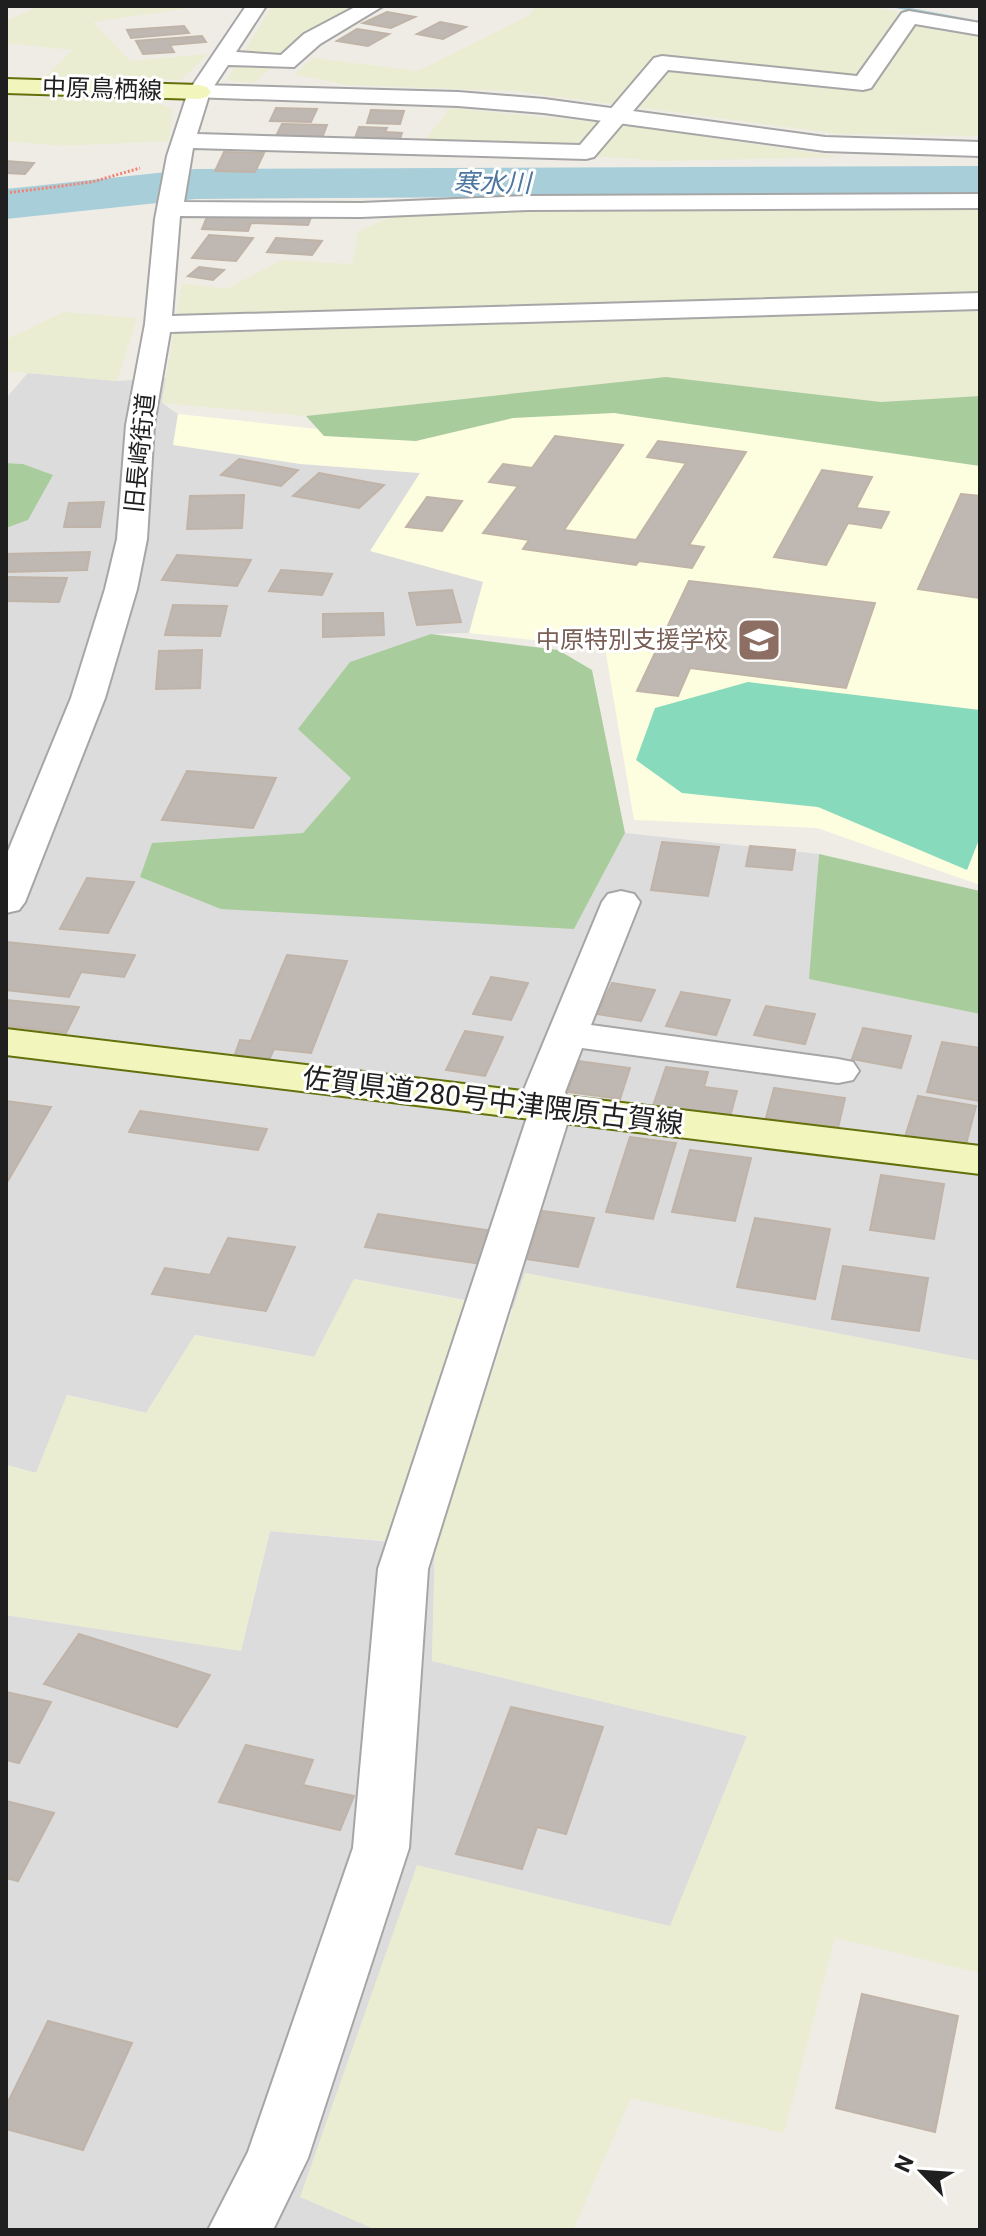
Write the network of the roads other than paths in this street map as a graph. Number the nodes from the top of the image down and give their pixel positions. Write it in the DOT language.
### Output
graph roads {
  1 [pos="256,6"];
  2 [pos="373,6"];
  3 [pos="980,29"];
  4 [pos="220,58"];
  5 [pos="6,86"];
  6 [pos="199,92"];
  7 [pos="617,115"];
  8 [pos="980,149"];
  9 [pos="180,156"];
  10 [pos="980,201"];
  11 [pos="171,209"];
  12 [pos="980,301"];
  13 [pos="158,324"];
  14 [pos="6,902"];
  15 [pos="621,902"];
  16 [pos="567,1034"];
  17 [pos="6,1042"];
  18 [pos="838,1071"];
  19 [pos="551,1108"];
  20 [pos="980,1160"];
  21 [pos="240,2230"];
  1 -- 4 [label="street, 旧長崎街道"];
  2 -- 4 [label="street"];
  3 -- 7 [label="street"];
  4 -- 6 [label="street, 旧長崎街道"];
  5 -- 6 [label="main road, 中原鳥栖線"];
  6 -- 7 [label="street"];
  6 -- 9 [label="street, 旧長崎街道"];
  7 -- 8 [label="street"];
  7 -- 9 [label="street"];
  9 -- 11 [label="street, 旧長崎街道"];
  10 -- 11 [label="street"];
  11 -- 13 [label="street, 旧長崎街道"];
  12 -- 13 [label="street"];
  13 -- 14 [label="street, 旧長崎街道"];
  15 -- 16 [label="street"];
  16 -- 18 [label="street"];
  16 -- 19 [label="street"];
  17 -- 19 [label="main road, 佐賀県道280号中津隈原古賀線"];
  19 -- 20 [label="main road, 佐賀県道280号中津隈原古賀線"];
  19 -- 21 [label="street"];
}
